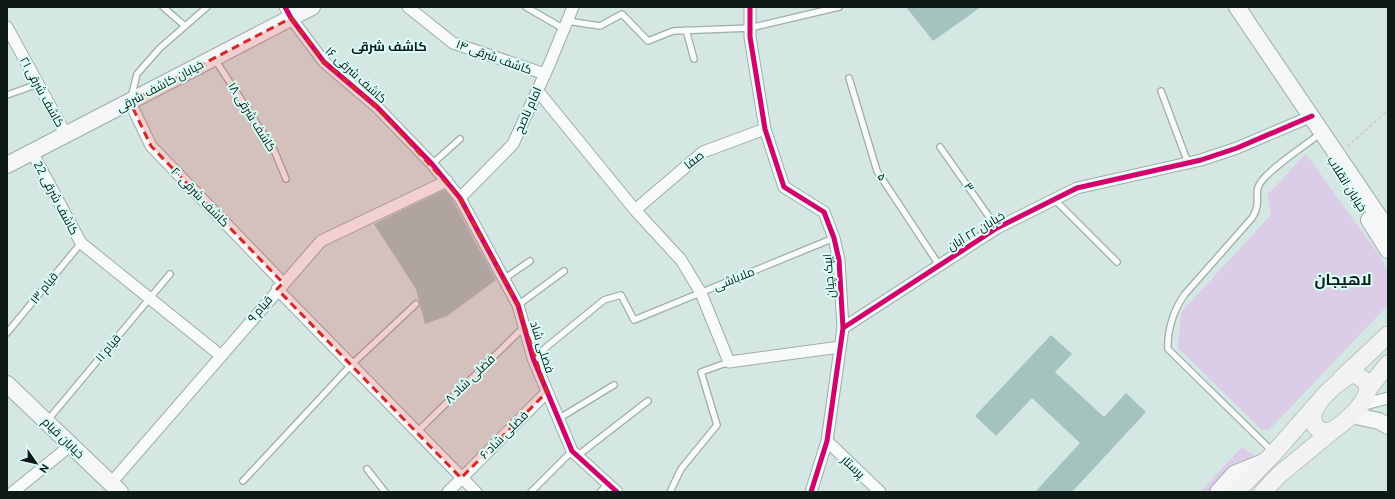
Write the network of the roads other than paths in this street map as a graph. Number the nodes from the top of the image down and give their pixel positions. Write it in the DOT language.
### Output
graph roads {
  1 [pos="163,7"];
  2 [pos="207,7"];
  3 [pos="312,7"];
  4 [pos="408,7"];
  5 [pos="526,7"];
  6 [pos="573,7"];
  7 [pos="750,7"];
  8 [pos="839,7"];
  9 [pos="1237,7"];
  10 [pos="288,13"];
  11 [pos="565,25"];
  12 [pos="185,26"];
  13 [pos="7,27"];
  14 [pos="750,28"];
  15 [pos="686,30"];
  16 [pos="214,58"];
  17 [pos="694,59"];
  18 [pos="545,74"];
  19 [pos="850,78"];
  20 [pos="38,84"];
  21 [pos="537,90"];
  22 [pos="1161,91"];
  23 [pos="7,95"];
  24 [pos="130,102"];
  25 [pos="1312,116"];
  26 [pos="765,129"];
  27 [pos="66,135"];
  28 [pos="1317,136"];
  29 [pos="460,139"];
  30 [pos="940,147"];
  31 [pos="32,152"];
  32 [pos="8,163"];
  33 [pos="1188,163"];
  34 [pos="432,164"];
  35 [pos="286,179"];
  36 [pos="447,182"];
  37 [pos="460,198"];
  38 [pos="1054,199"];
  39 [pos="635,210"];
  40 [pos="997,228"];
  41 [pos="1388,230"];
  42 [pos="834,238"];
  43 [pos="81,243"];
  44 [pos="1388,250"];
  45 [pos="530,261"];
  46 [pos="1117,262"];
  47 [pos="939,265"];
  48 [pos="564,271"];
  49 [pos="170,274"];
  50 [pos="504,279"];
  51 [pos="280,286"];
  52 [pos="701,293"];
  53 [pos="150,299"];
  54 [pos="416,304"];
  55 [pos="518,305"];
  56 [pos="524,327"];
  57 [pos="843,328"];
  58 [pos="7,334"];
  59 [pos="1388,335"];
  60 [pos="840,347"];
  61 [pos="220,355"];
  62 [pos="533,358"];
  63 [pos="729,362"];
  64 [pos="1388,364"];
  65 [pos="351,365"];
  66 [pos="1339,381"];
  67 [pos="7,384"];
  68 [pos="614,385"];
  69 [pos="1368,389"];
  70 [pos="547,392"];
  71 [pos="1388,398"];
  72 [pos="648,401"];
  73 [pos="1318,402"];
  74 [pos="1356,410"];
  75 [pos="558,419"];
  76 [pos="46,421"];
  77 [pos="1388,426"];
  78 [pos="417,432"];
  79 [pos="1331,432"];
  80 [pos="826,441"];
  81 [pos="71,445"];
  82 [pos="1307,452"];
  83 [pos="574,453"];
  84 [pos="1270,457"];
  85 [pos="367,469"];
  86 [pos="461,478"];
  87 [pos="243,481"];
  88 [pos="608,484"];
  89 [pos="115,488"];
  90 [pos="13,492"];
  91 [pos="385,492"];
  92 [pos="448,492"];
  93 [pos="476,492"];
  94 [pos="531,492"];
  95 [pos="600,492"];
  96 [pos="617,492"];
  97 [pos="670,492"];
  98 [pos="811,492"];
  99 [pos="880,492"];
  100 [pos="1218,492"];
  101 [pos="1236,492"];
  102 [pos="1263,492"];
  103 [pos="1274,492"];
  1 -- 12 [label="lane"];
  2 -- 12 [label="lane"];
  3 -- 10 [label="main road, خیابان کاشف شرقی"];
  4 -- 18 [label="street, کاشف شرقی ۱۴"];
  5 -- 11 [label="lane"];
  6 -- 11 [label="street, امام ناصح"];
  7 -- 14 [label="street, ایپک چیان"];
  8 -- 14 [label="lane"];
  9 -- 25 [label="main road, خیابان انقلاب"];
  10 -- 16 [label="main road, خیابان کاشف شرقی"];
  10 -- 34 [label="street, کاشف شرقی ۱۶"];
  11 -- 15 [label="lane"];
  11 -- 18 [label="street, امام ناصح"];
  12 -- 24 [label="lane"];
  13 -- 20 [label="street, کاشف شرقی ۲۱"];
  14 -- 15 [label="lane"];
  14 -- 26 [label="street, ایپک چیان"];
  15 -- 17 [label="lane"];
  16 -- 24 [label="main road, خیابان کاشف شرقی"];
  16 -- 35 [label="lane, کاشف شرقی ۱۸"];
  18 -- 21 [label="street, امام ناصح"];
  19 -- 47 [label="lane, ۵"];
  20 -- 23 [label="lane"];
  20 -- 27 [label="street, کاشف شرقی ۲۱"];
  21 -- 37 [label="street, امام ناصح"];
  21 -- 39 [label="street"];
  22 -- 33 [label="lane"];
  24 -- 27 [label="main road, خیابان کاشف شرقی"];
  24 -- 51 [label="street, کاشف شرقی ۲۰"];
  25 -- 28 [label="main road, خیابان انقلاب"];
  25 -- 33 [label="street, خیابان ۲۲ آبان"];
  25 -- 41 [label="main road, خیابان انقلاب"];
  26 -- 39 [label="street, صفا"];
  26 -- 42 [label="street, ایپک چیان"];
  27 -- 31 [label="main road, خیابان کاشف شرقی"];
  28 -- 44 [label="main road, خیابان انقلاب"];
  28 -- 84 [label="lane"];
  29 -- 34 [label="lane"];
  30 -- 40 [label="lane, ۳"];
  31 -- 32 [label="main road, خیابان کاشف شرقی"];
  31 -- 43 [label="street, کاشف شرقی 22"];
  33 -- 38 [label="street, خیابان ۲۲ آبان"];
  34 -- 36 [label="street, کاشف شرقی ۱۶"];
  36 -- 37 [label="street, کاشف شرقی ۱۶"];
  36 -- 51 [label="street, قیام ۹"];
  37 -- 50 [label="street, فضلی شاد"];
  38 -- 40 [label="street, خیابان ۲۲ آبان"];
  38 -- 46 [label="lane"];
  39 -- 52 [label="street"];
  40 -- 47 [label="street, خیابان ۲۲ آبان"];
  42 -- 52 [label="lane, ملاباشی"];
  42 -- 57 [label="street, ایپک چیان"];
  43 -- 53 [label="street"];
  43 -- 58 [label="lane, قیام ۱۳"];
  45 -- 50 [label="lane"];
  47 -- 57 [label="street, خیابان ۲۲ آبان"];
  48 -- 55 [label="lane"];
  49 -- 53 [label="lane, قیام ۱۱"];
  50 -- 55 [label="street, فضلی شاد"];
  51 -- 61 [label="street, قیام ۹"];
  51 -- 65 [label="street, کاشف شرقی ۲۰"];
  52 -- 62 [label="lane, ملاباشی"];
  52 -- 63 [label="street"];
  53 -- 61 [label="street"];
  53 -- 76 [label="lane, قیام ۱۱"];
  54 -- 65 [label="lane"];
  55 -- 56 [label="street, فضلی شاد"];
  56 -- 62 [label="street, فضلی شاد"];
  56 -- 78 [label="lane, فضلی شاد ۸"];
  57 -- 60 [label="street"];
  59 -- 66 [label="main road"];
  60 -- 63 [label="street"];
  60 -- 80 [label="street"];
  61 -- 89 [label="street, قیام ۹"];
  62 -- 70 [label="street, فضلی شاد"];
  63 -- 97 [label="lane"];
  64 -- 69 [label="main road"];
  65 -- 78 [label="street, کاشف شرقی ۲۰"];
  65 -- 87 [label="lane"];
  66 -- 69 [label="main road"];
  66 -- 73 [label="main road"];
  67 -- 76 [label="main road, خیابان قیام"];
  68 -- 75 [label="lane"];
  69 -- 74 [label="main road"];
  70 -- 75 [label="street, فضلی شاد"];
  70 -- 86 [label="street, فضلی شاد ۶"];
  71 -- 74 [label="street"];
  72 -- 83 [label="lane"];
  73 -- 79 [label="main road"];
  73 -- 84 [label="main road"];
  74 -- 77 [label="main road"];
  74 -- 79 [label="main road"];
  75 -- 83 [label="street, فضلی شاد"];
  76 -- 81 [label="main road, خیابان قیام"];
  78 -- 86 [label="street, کاشف شرقی ۲۰"];
  79 -- 82 [label="main road"];
  80 -- 98 [label="street"];
  80 -- 99 [label="street, پرستار"];
  81 -- 89 [label="main road, خیابان قیام"];
  81 -- 90 [label="street"];
  82 -- 102 [label="main road"];
  82 -- 103 [label="main road"];
  83 -- 88 [label="street, فضلی شاد"];
  83 -- 94 [label="lane"];
  84 -- 100 [label="main road"];
  84 -- 101 [label="main road"];
  85 -- 91 [label="lane"];
  86 -- 92 [label="street, فضلی شاد ۶"];
  86 -- 93 [label="street, کاشف شرقی ۲۰"];
  88 -- 95 [label="lane"];
  88 -- 96 [label="street, فضلی شاد"];
}
